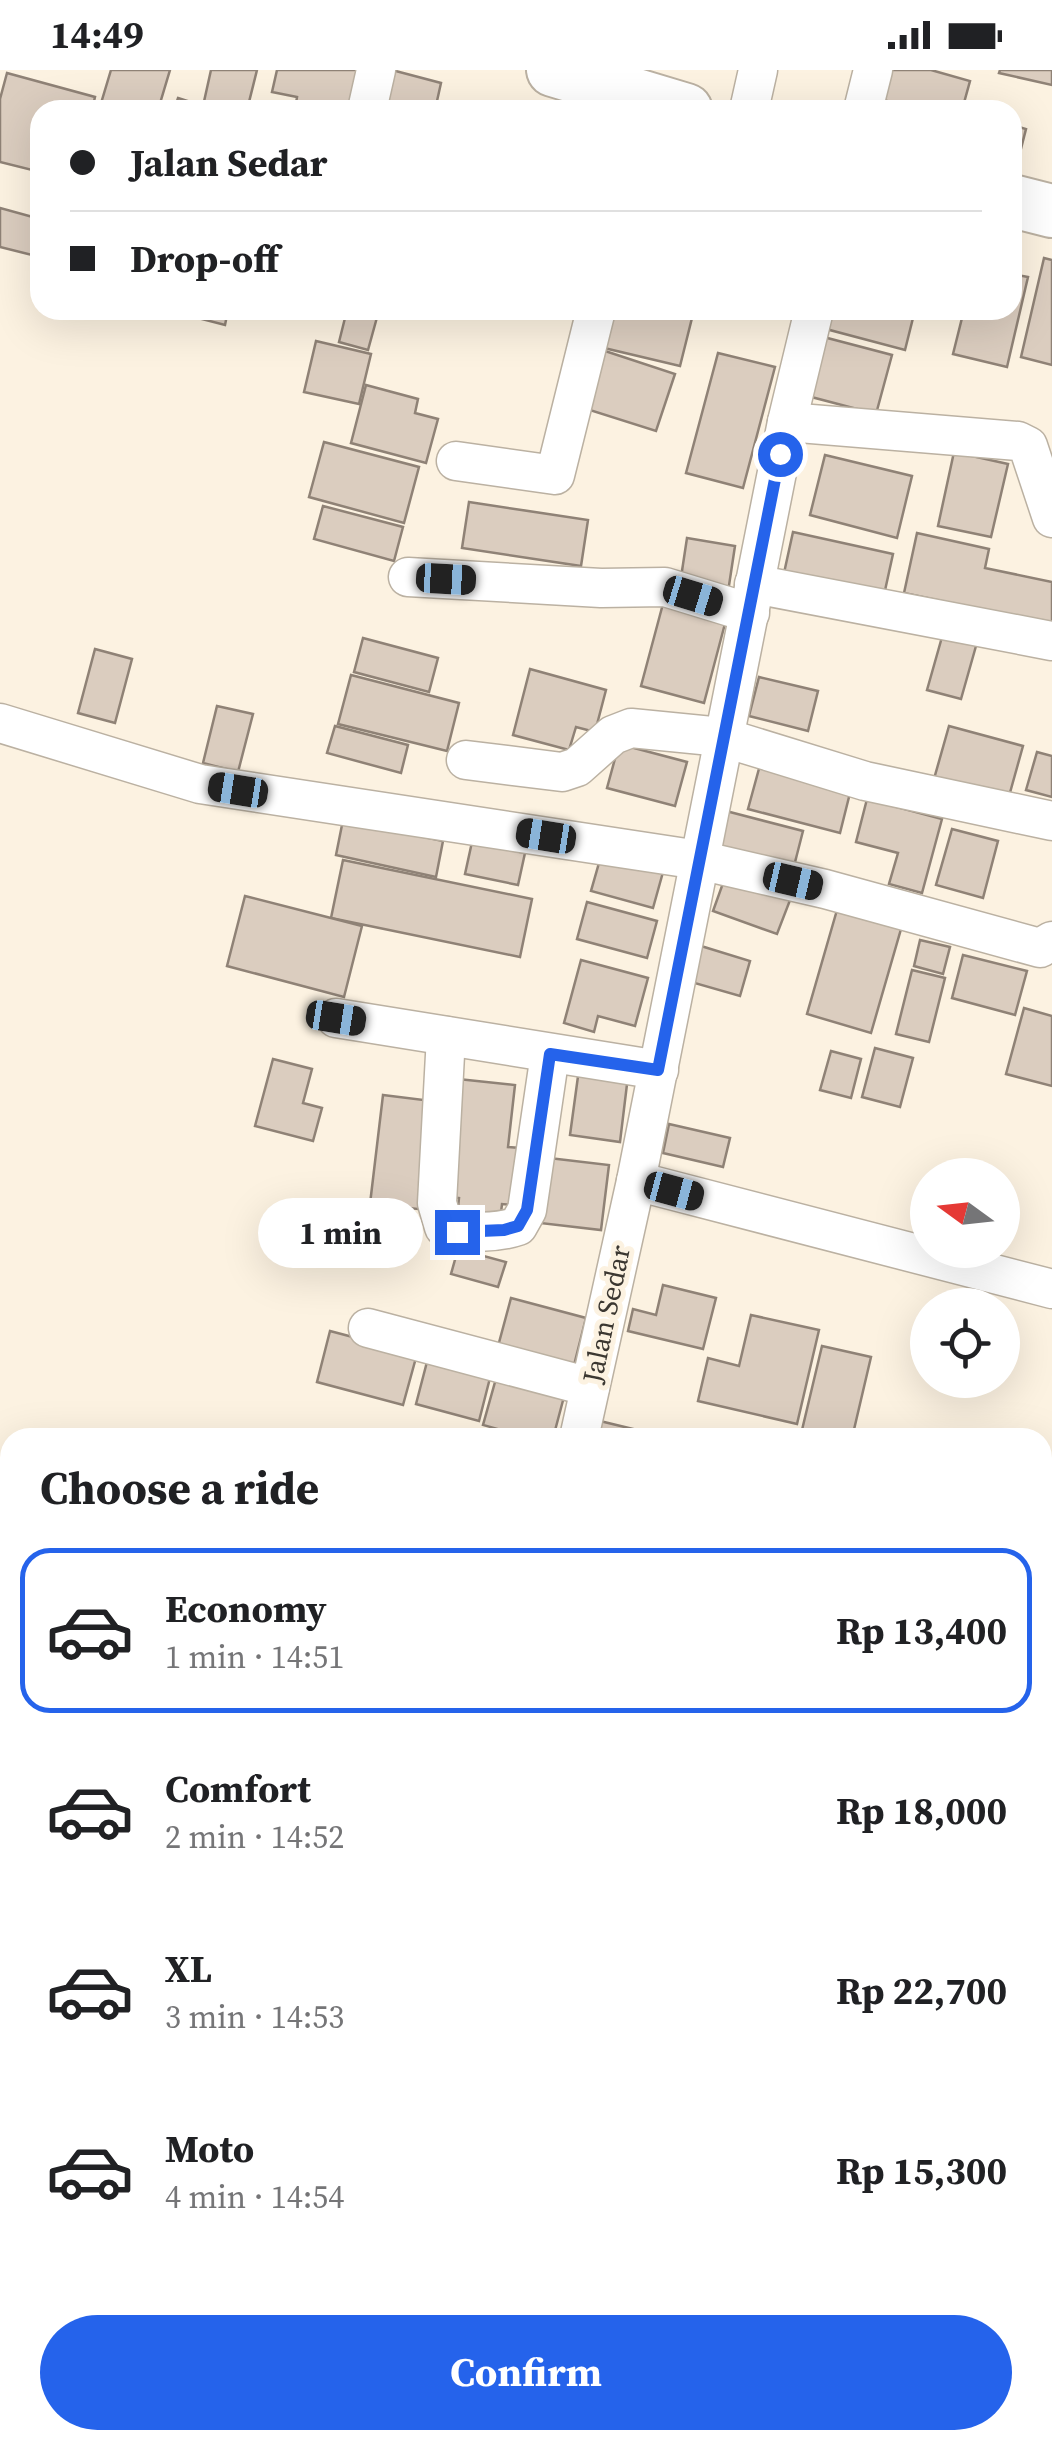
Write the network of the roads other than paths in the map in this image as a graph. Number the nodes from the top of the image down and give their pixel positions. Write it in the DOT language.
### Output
graph roads {
  1 [pos="376,70"];
  2 [pos="758,70"];
  3 [pos="873,70"];
  4 [pos="568,72"];
  5 [pos="369,100"];
  6 [pos="644,100"];
  7 [pos="750,100"];
  8 [pos="866,100"];
  9 [pos="1022,204"];
  10 [pos="1052,211"];
  11 [pos="594,320"];
  12 [pos="812,320"];
  13 [pos="787,422"];
  14 [pos="456,461"];
  15 [pos="1052,518"];
  16 [pos="408,577"];
  17 [pos="752,598"];
  18 [pos="1052,641"];
  19 [pos="0,723"];
  20 [pos="722,737"];
  21 [pos="466,760"];
  22 [pos="1052,822"];
  23 [pos="699,860"];
  24 [pos="1052,941"];
  25 [pos="336,1018"];
  26 [pos="446,1036"];
  27 [pos="550,1054"];
  28 [pos="658,1070"];
  29 [pos="636,1181"];
  30 [pos="1052,1289"];
  31 [pos="368,1328"];
  32 [pos="590,1387"];
  33 [pos="581,1428"];
  1 -- 5 [label="street"];
  2 -- 7 [label="street"];
  3 -- 8 [label="street"];
  4 -- 6 [label="street"];
  9 -- 10 [label="street"];
  11 -- 14 [label="street"];
  12 -- 13 [label="street, Jalan Sedar"];
  13 -- 15 [label="street"];
  13 -- 17 [label="street, Jalan Sedar"];
  16 -- 17 [label="street"];
  17 -- 18 [label="street"];
  17 -- 20 [label="street, Jalan Sedar"];
  19 -- 23 [label="street"];
  20 -- 21 [label="street"];
  20 -- 22 [label="street"];
  20 -- 23 [label="street, Jalan Sedar"];
  23 -- 24 [label="street"];
  23 -- 28 [label="street, Jalan Sedar"];
  25 -- 26 [label="street"];
  26 -- 27 [label="street"];
  26 -- 27 [label="street"];
  27 -- 28 [label="street"];
  28 -- 29 [label="street, Jalan Sedar"];
  29 -- 30 [label="street"];
  29 -- 32 [label="street, Jalan Sedar"];
  31 -- 32 [label="street"];
  32 -- 33 [label="street, Jalan Sedar"];
}
